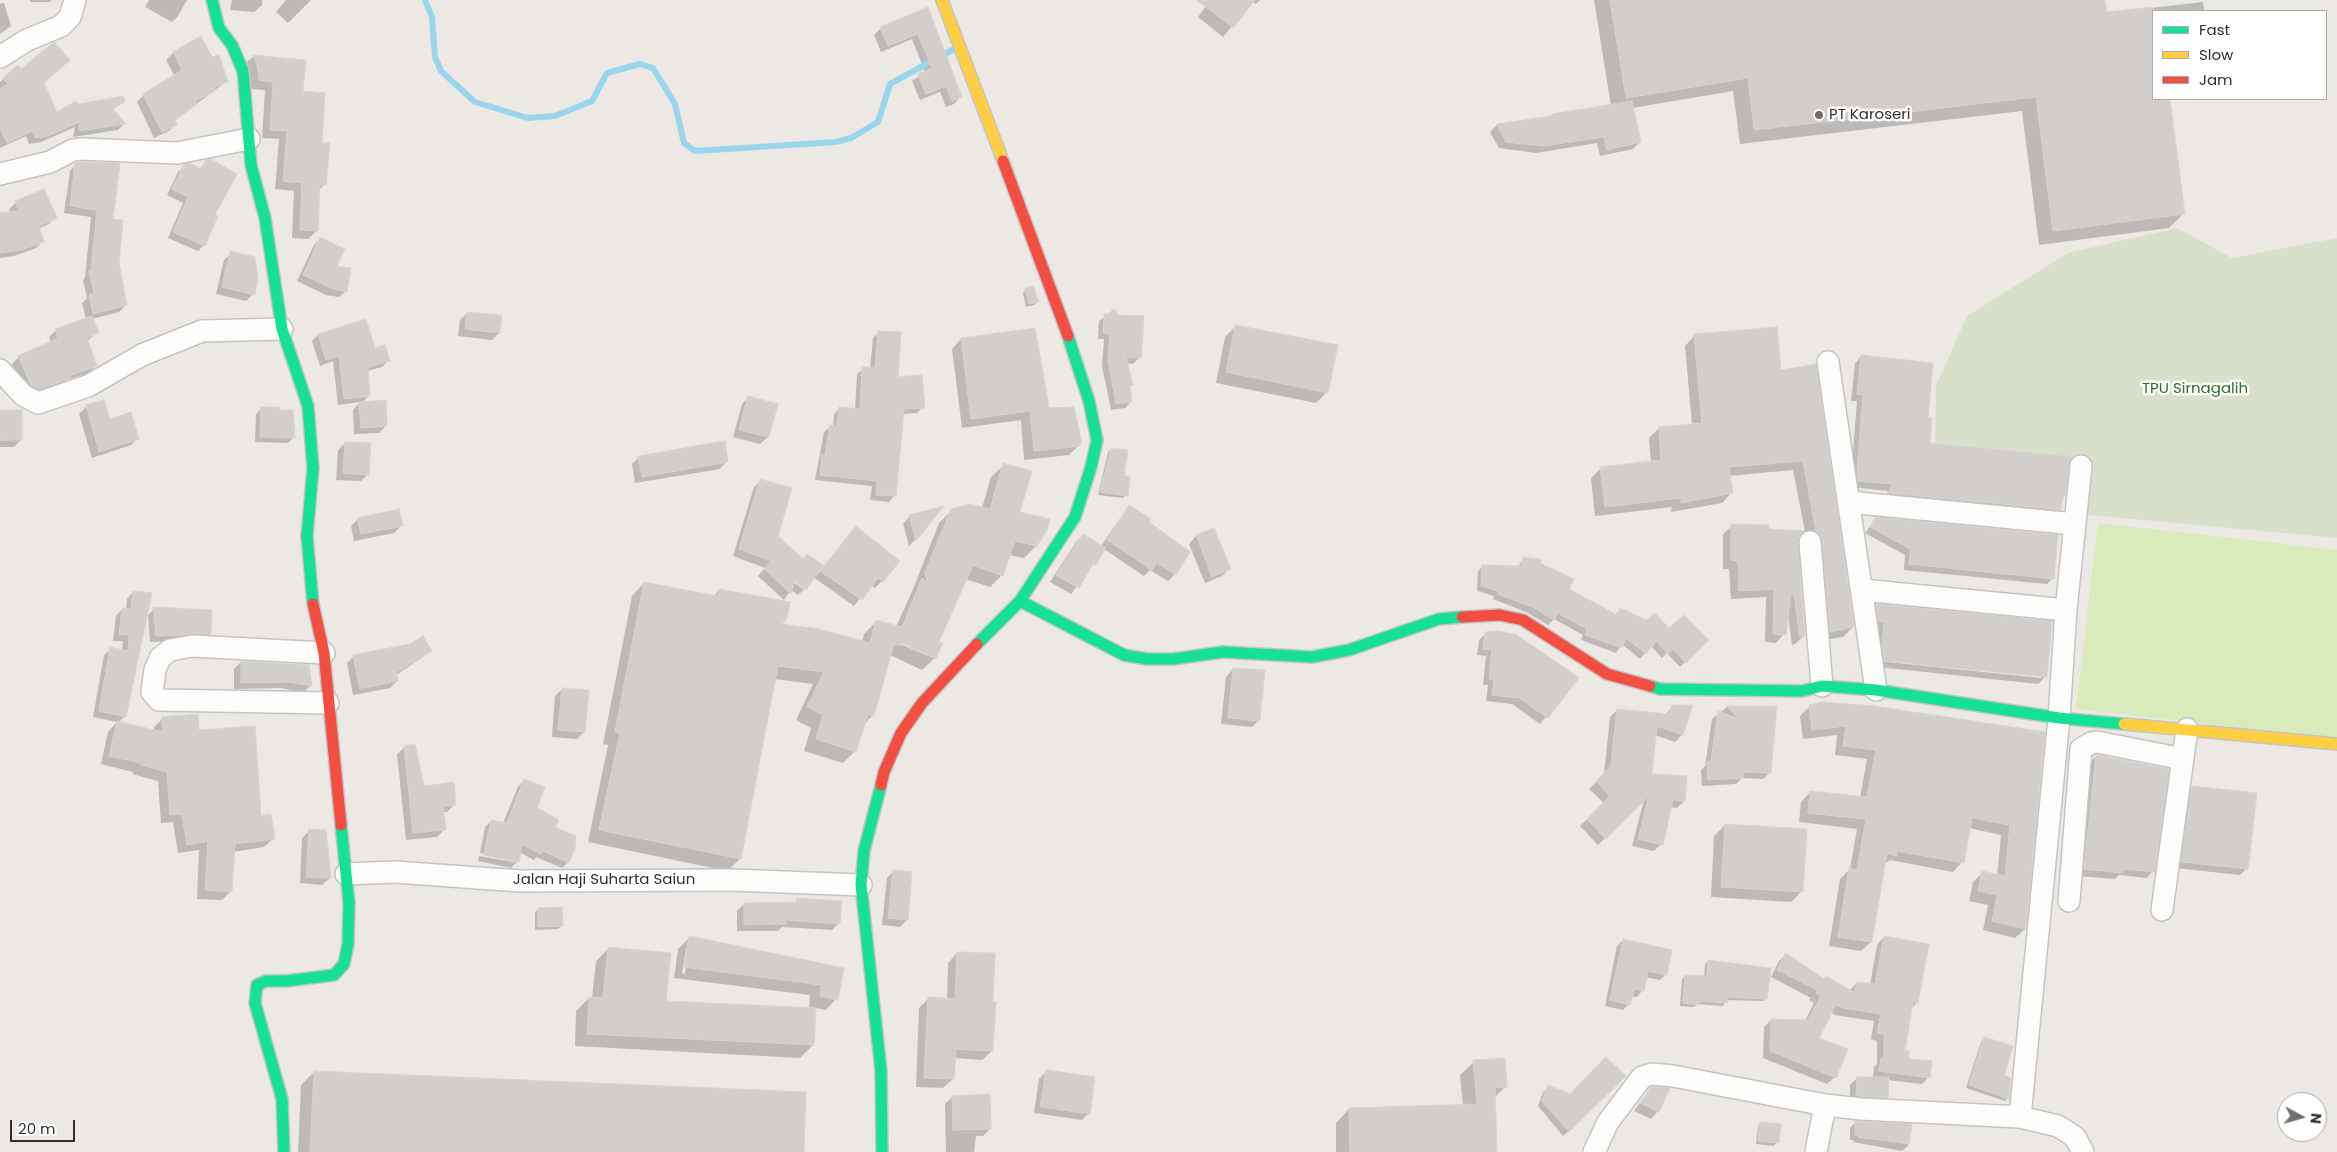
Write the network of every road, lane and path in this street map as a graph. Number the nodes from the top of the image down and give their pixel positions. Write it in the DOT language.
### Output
graph roads {
  1 [pos="75,0"];
  2 [pos="212,0"];
  3 [pos="942,0"];
  4 [pos="0,57"];
  5 [pos="249,139"];
  6 [pos="0,174"];
  7 [pos="282,328"];
  8 [pos="1828,362"];
  9 [pos="0,370"];
  10 [pos="2081,466"];
  11 [pos="1848,502"];
  12 [pos="2075,524"];
  13 [pos="1810,542"];
  14 [pos="1862,590"];
  15 [pos="1020,601"];
  16 [pos="2066,610"];
  17 [pos="324,653"];
  18 [pos="1822,686"];
  19 [pos="1876,690"];
  20 [pos="328,703"];
  21 [pos="2059,718"];
  22 [pos="2187,729"];
  23 [pos="2337,744"];
  24 [pos="2182,759"];
  25 [pos="346,874"];
  26 [pos="862,885"];
  27 [pos="2069,901"];
  28 [pos="2162,910"];
  29 [pos="1825,1104"];
  30 [pos="2020,1118"];
  31 [pos="284,1152"];
  32 [pos="882,1152"];
  33 [pos="1594,1152"];
  34 [pos="1816,1152"];
  35 [pos="2083,1152"];
  1 -- 4 [label="street"];
  2 -- 5 [label="street"];
  3 -- 15 [label="street"];
  5 -- 6 [label="street"];
  5 -- 7 [label="street"];
  7 -- 9 [label="street"];
  7 -- 17 [label="street"];
  8 -- 11 [label="street"];
  10 -- 12 [label="street"];
  11 -- 12 [label="street"];
  11 -- 14 [label="street"];
  12 -- 16 [label="street"];
  13 -- 18 [label="street"];
  14 -- 16 [label="street"];
  14 -- 19 [label="street"];
  15 -- 18 [label="street"];
  15 -- 26 [label="street"];
  16 -- 21 [label="street"];
  17 -- 20 [label="street"];
  17 -- 20 [label="street"];
  18 -- 19 [label="street"];
  19 -- 21 [label="street"];
  20 -- 25 [label="street"];
  21 -- 22 [label="street"];
  21 -- 30 [label="street"];
  22 -- 23 [label="street"];
  22 -- 24 [label="street"];
  24 -- 27 [label="street"];
  24 -- 28 [label="street"];
  25 -- 26 [label="street, Jalan Haji Suharta Saiun"];
  25 -- 31 [label="street"];
  26 -- 32 [label="street"];
  29 -- 30 [label="street"];
  29 -- 33 [label="street"];
  29 -- 34 [label="street"];
  30 -- 35 [label="street"];
}
